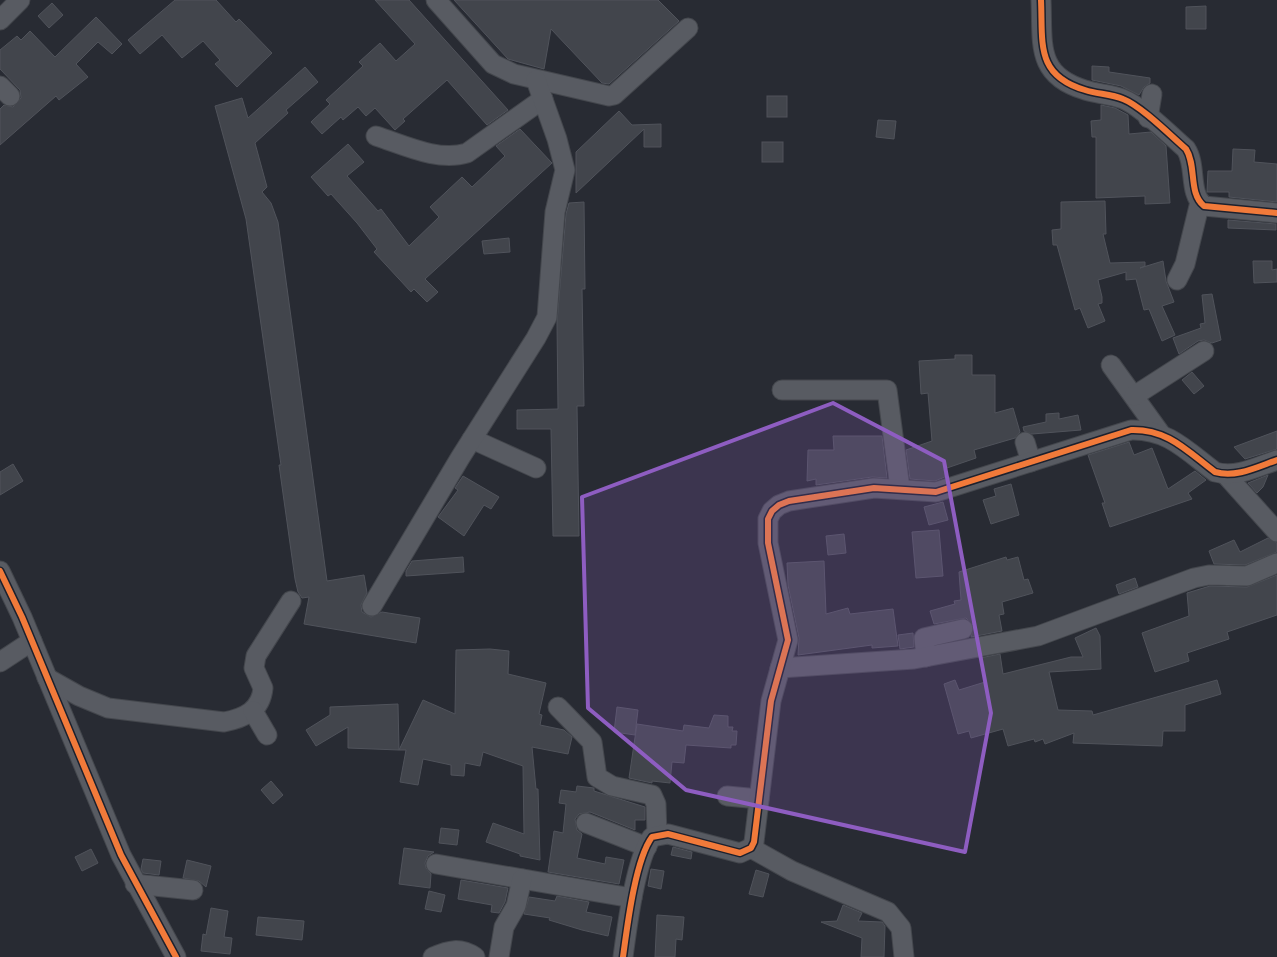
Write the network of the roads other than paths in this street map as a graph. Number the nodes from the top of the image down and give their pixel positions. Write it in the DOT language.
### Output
graph roads {
  1 [pos="20,0"];
  2 [pos="436,0"];
  3 [pos="1041,0"];
  4 [pos="0,20"];
  5 [pos="688,28"];
  6 [pos="536,80"];
  7 [pos="1152,94"];
  8 [pos="543,99"];
  9 [pos="1148,118"];
  10 [pos="376,136"];
  11 [pos="1200,202"];
  12 [pos="1277,213"];
  13 [pos="1177,280"];
  14 [pos="1204,351"];
  15 [pos="1111,365"];
  16 [pos="782,390"];
  17 [pos="1134,396"];
  18 [pos="1160,433"];
  19 [pos="472,439"];
  20 [pos="1024,442"];
  21 [pos="1277,460"];
  22 [pos="1031,462"];
  23 [pos="536,468"];
  24 [pos="1225,474"];
  25 [pos="900,488"];
  26 [pos="1277,532"];
  27 [pos="1277,563"];
  28 [pos="0,571"];
  29 [pos="292,601"];
  30 [pos="372,606"];
  31 [pos="962,629"];
  32 [pos="32,642"];
  33 [pos="926,657"];
  34 [pos="0,662"];
  35 [pos="780,668"];
  36 [pos="47,678"];
  37 [pos="558,706"];
  38 [pos="253,711"];
  39 [pos="267,735"];
  40 [pos="727,796"];
  41 [pos="759,799"];
  42 [pos="586,822"];
  43 [pos="652,841"];
  44 [pos="751,848"];
  45 [pos="436,864"];
  46 [pos="522,879"];
  47 [pos="136,884"];
  48 [pos="193,890"];
  49 [pos="632,898"];
  50 [pos="176,957"];
  51 [pos="433,957"];
  52 [pos="475,957"];
  53 [pos="499,957"];
  54 [pos="623,957"];
  55 [pos="904,957"];
  1 -- 4 [label="street"];
  2 -- 6 [label="street"];
  3 -- 9 [label="street"];
  5 -- 6 [label="street"];
  6 -- 8 [label="street"];
  7 -- 9 [label="street"];
  8 -- 10 [label="street"];
  8 -- 19 [label="street"];
  9 -- 11 [label="street"];
  11 -- 12 [label="street"];
  11 -- 13 [label="street"];
  14 -- 17 [label="street"];
  15 -- 17 [label="street"];
  16 -- 25 [label="street"];
  17 -- 18 [label="street"];
  18 -- 22 [label="street"];
  18 -- 24 [label="street"];
  19 -- 23 [label="street"];
  19 -- 30 [label="street"];
  20 -- 22 [label="street"];
  21 -- 24 [label="street"];
  22 -- 25 [label="street"];
  24 -- 26 [label="street"];
  25 -- 35 [label="street"];
  27 -- 33 [label="street"];
  28 -- 32 [label="street"];
  29 -- 38 [label="street"];
  31 -- 33 [label="street"];
  32 -- 34 [label="street"];
  32 -- 36 [label="street"];
  33 -- 35 [label="street"];
  35 -- 41 [label="street"];
  36 -- 38 [label="street"];
  36 -- 47 [label="street"];
  37 -- 43 [label="street"];
  38 -- 39 [label="street"];
  40 -- 41 [label="street"];
  41 -- 44 [label="street"];
  42 -- 43 [label="street"];
  43 -- 44 [label="street"];
  43 -- 49 [label="street"];
  44 -- 55 [label="street"];
  45 -- 46 [label="street"];
  46 -- 49 [label="street"];
  46 -- 53 [label="street"];
  47 -- 48 [label="street"];
  47 -- 50 [label="street"];
  49 -- 54 [label="street"];
  51 -- 52 [label="street"];
}
